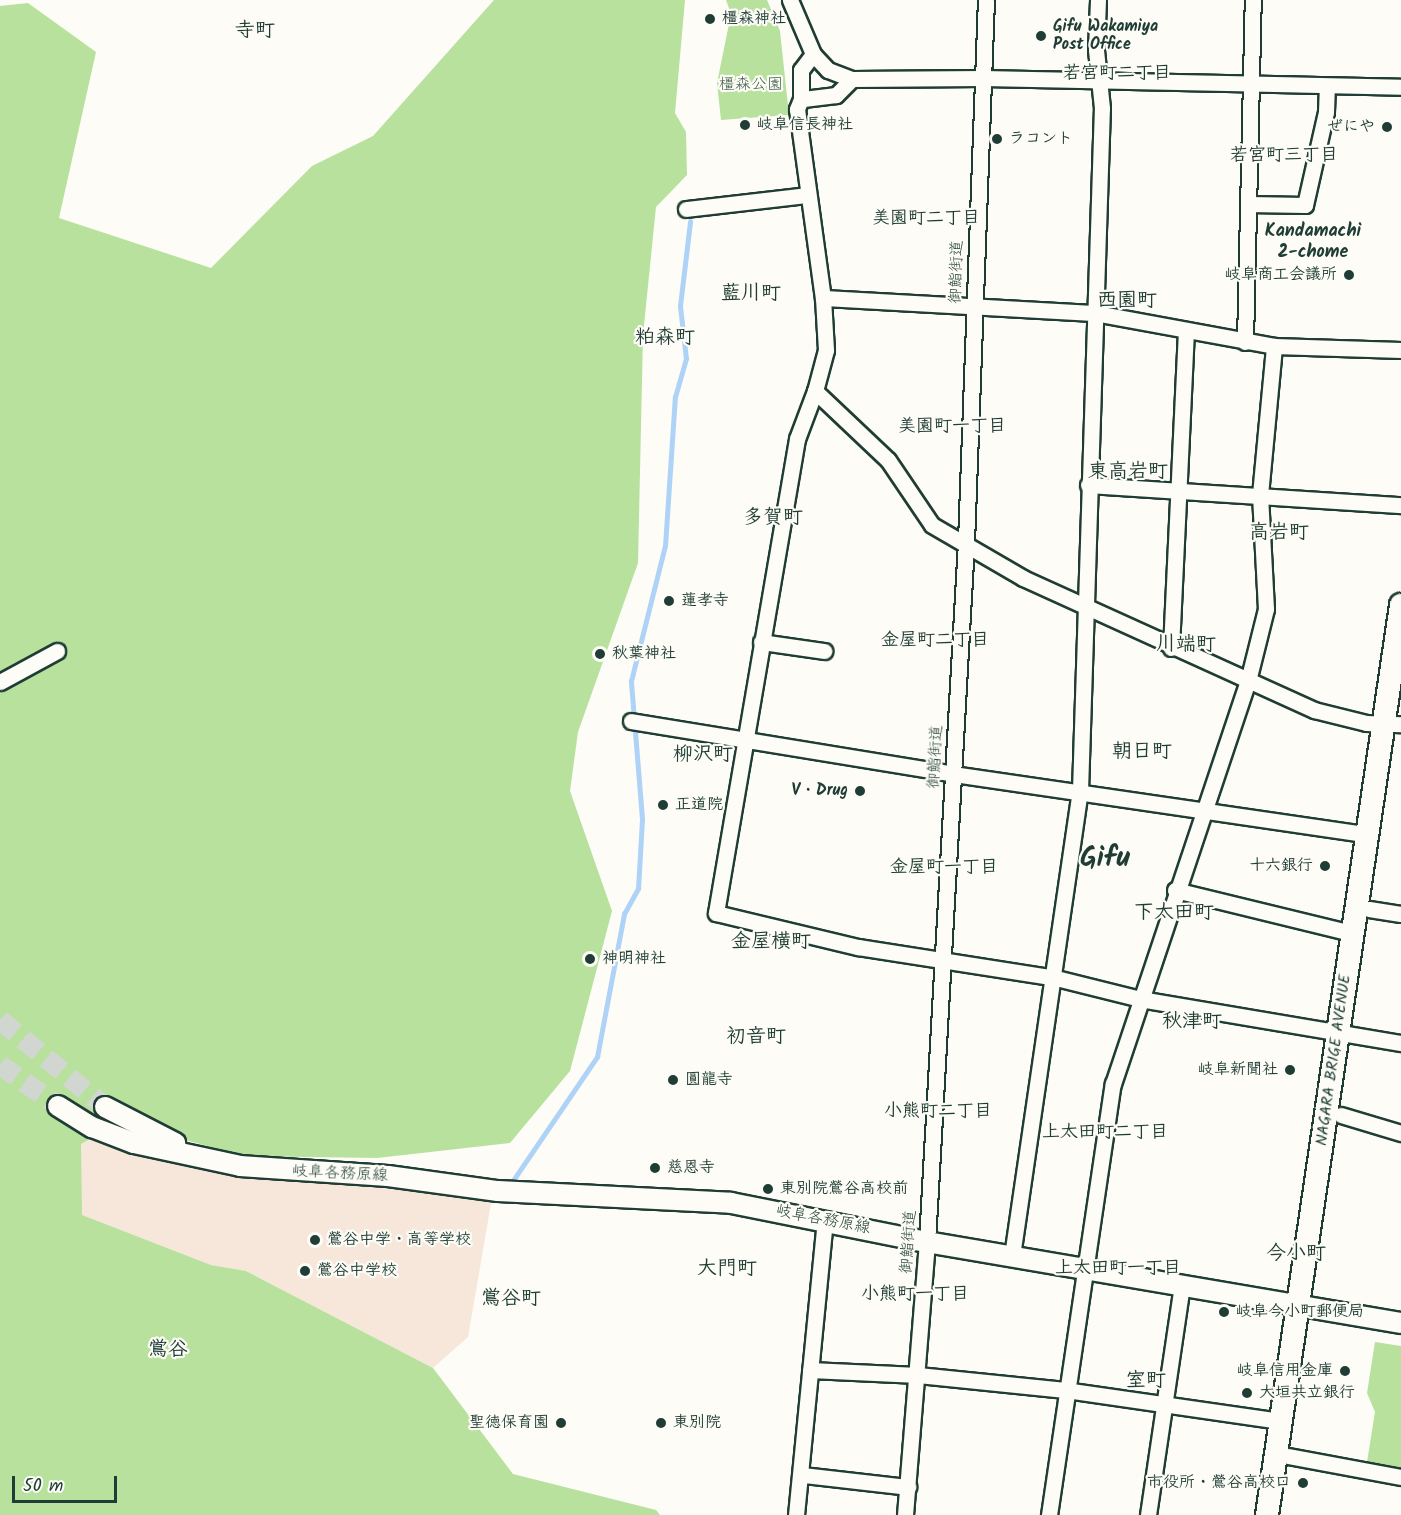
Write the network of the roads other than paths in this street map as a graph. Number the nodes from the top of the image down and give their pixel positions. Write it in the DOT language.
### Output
graph roads {
  1 [pos="790,0"];
  2 [pos="986,0"];
  3 [pos="1098,0"];
  4 [pos="1253,0"];
  5 [pos="813,54"];
  6 [pos="983,78"];
  7 [pos="852,79"];
  8 [pos="1099,81"];
  9 [pos="1250,84"];
  10 [pos="1327,86"];
  11 [pos="1401,87"];
  12 [pos="801,99"];
  13 [pos="807,195"];
  14 [pos="1248,204"];
  15 [pos="686,209"];
  16 [pos="823,298"];
  17 [pos="974,308"];
  18 [pos="1095,313"];
  19 [pos="1186,331"];
  20 [pos="1245,342"];
  21 [pos="1274,346"];
  22 [pos="1401,350"];
  23 [pos="815,391"];
  24 [pos="1088,484"];
  25 [pos="1177,490"];
  26 [pos="1260,495"];
  27 [pos="1401,505"];
  28 [pos="966,542"];
  29 [pos="1401,605"];
  30 [pos="1087,606"];
  31 [pos="761,642"];
  32 [pos="1171,648"];
  33 [pos="57,651"];
  34 [pos="824,651"];
  35 [pos="1248,681"];
  36 [pos="0,682"];
  37 [pos="1401,686"];
  38 [pos="631,721"];
  39 [pos="1394,724"];
  40 [pos="745,738"];
  41 [pos="953,774"];
  42 [pos="1080,791"];
  43 [pos="1205,811"];
  44 [pos="1369,835"];
  45 [pos="1175,890"];
  46 [pos="1369,909"];
  47 [pos="1401,914"];
  48 [pos="1352,933"];
  49 [pos="943,959"];
  50 [pos="1056,978"];
  51 [pos="1140,999"];
  52 [pos="1346,1034"];
  53 [pos="1401,1043"];
  54 [pos="58,1106"];
  55 [pos="105,1107"];
  56 [pos="1341,1115"];
  57 [pos="1401,1133"];
  58 [pos="240,1166"];
  59 [pos="825,1219"];
  60 [pos="927,1242"];
  61 [pos="1012,1256"];
  62 [pos="1083,1269"];
  63 [pos="1182,1285"];
  64 [pos="1305,1307"];
  65 [pos="1401,1323"];
  66 [pos="810,1370"];
  67 [pos="918,1375"];
  68 [pos="1065,1390"];
  69 [pos="1162,1402"];
  70 [pos="1280,1421"];
  71 [pos="1288,1456"];
  72 [pos="803,1475"];
  73 [pos="1401,1477"];
  74 [pos="908,1487"];
  75 [pos="796,1515"];
  76 [pos="905,1515"];
  77 [pos="1049,1515"];
  78 [pos="1148,1515"];
  79 [pos="1267,1515"];
  80 [pos="1280,1515"];
  1 -- 5 [label="street"];
  2 -- 6 [label="street, 御鮨街道"];
  3 -- 8 [label="street"];
  4 -- 9 [label="street"];
  5 -- 7 [label="street"];
  5 -- 12 [label="street"];
  6 -- 7 [label="street"];
  6 -- 8 [label="street"];
  6 -- 17 [label="street, 御鮨街道"];
  7 -- 12 [label="street"];
  8 -- 9 [label="street"];
  8 -- 18 [label="street"];
  9 -- 10 [label="street"];
  9 -- 14 [label="street"];
  10 -- 11 [label="street"];
  10 -- 14 [label="street"];
  12 -- 13 [label="street"];
  13 -- 15 [label="street"];
  13 -- 16 [label="street"];
  14 -- 20 [label="street"];
  16 -- 17 [label="street"];
  16 -- 23 [label="street"];
  17 -- 18 [label="street"];
  17 -- 28 [label="street, 御鮨街道"];
  18 -- 19 [label="street"];
  18 -- 24 [label="street"];
  19 -- 20 [label="street"];
  19 -- 25 [label="street"];
  20 -- 21 [label="street"];
  21 -- 22 [label="street"];
  21 -- 26 [label="street"];
  23 -- 28 [label="street"];
  23 -- 31 [label="street"];
  24 -- 25 [label="street"];
  24 -- 30 [label="street"];
  25 -- 26 [label="street"];
  25 -- 32 [label="street"];
  26 -- 27 [label="street"];
  26 -- 35 [label="street"];
  28 -- 30 [label="street"];
  28 -- 41 [label="street, 御鮨街道"];
  29 -- 39 [label="highway, NAGARA BRIGE AVENUE"];
  30 -- 32 [label="street"];
  30 -- 42 [label="street"];
  31 -- 34 [label="street"];
  31 -- 40 [label="street"];
  32 -- 35 [label="street"];
  33 -- 36 [label="street"];
  35 -- 39 [label="street"];
  35 -- 43 [label="street"];
  37 -- 39 [label="highway, NAGARA BRIGE AVENUE"];
  38 -- 40 [label="street"];
  39 -- 44 [label="highway, NAGARA BRIGE AVENUE"];
  39 -- 46 [label="highway, NAGARA BRIGE AVENUE"];
  40 -- 41 [label="street"];
  40 -- 49 [label="street"];
  41 -- 42 [label="street"];
  41 -- 49 [label="street, 御鮨街道"];
  42 -- 43 [label="street"];
  42 -- 50 [label="street"];
  43 -- 44 [label="street"];
  43 -- 45 [label="street"];
  44 -- 48 [label="highway, NAGARA BRIGE AVENUE"];
  45 -- 48 [label="street"];
  45 -- 51 [label="street"];
  46 -- 47 [label="street"];
  46 -- 52 [label="highway, NAGARA BRIGE AVENUE"];
  48 -- 52 [label="highway, NAGARA BRIGE AVENUE"];
  49 -- 50 [label="street"];
  49 -- 60 [label="street, 御鮨街道"];
  50 -- 51 [label="street"];
  50 -- 61 [label="street"];
  51 -- 52 [label="street"];
  51 -- 62 [label="street"];
  52 -- 53 [label="street"];
  52 -- 56 [label="highway, NAGARA BRIGE AVENUE"];
  52 -- 64 [label="highway, NAGARA BRIGE AVENUE"];
  54 -- 58 [label="main road, 岐阜各務原線"];
  55 -- 58 [label="main road, 岐阜各務原線"];
  56 -- 57 [label="street"];
  56 -- 64 [label="highway, NAGARA BRIGE AVENUE"];
  58 -- 59 [label="main road, 岐阜各務原線"];
  59 -- 60 [label="main road, 岐阜各務原線"];
  59 -- 66 [label="street"];
  60 -- 61 [label="main road, 岐阜各務原線"];
  60 -- 67 [label="street, 御鮨街道"];
  61 -- 62 [label="main road, 岐阜各務原線"];
  62 -- 63 [label="main road, 岐阜各務原線"];
  62 -- 68 [label="street"];
  63 -- 64 [label="main road, 岐阜各務原線"];
  63 -- 69 [label="street"];
  64 -- 65 [label="main road, 岐阜各務原線"];
  64 -- 70 [label="highway, NAGARA BRIGE AVENUE"];
  64 -- 71 [label="highway, NAGARA BRIGE AVENUE"];
  66 -- 67 [label="street"];
  66 -- 72 [label="street"];
  67 -- 68 [label="street"];
  67 -- 74 [label="street, 御鮨街道"];
  68 -- 69 [label="street"];
  68 -- 77 [label="street"];
  69 -- 70 [label="street"];
  69 -- 78 [label="street"];
  70 -- 79 [label="highway, NAGARA BRIGE AVENUE"];
  71 -- 73 [label="street"];
  71 -- 80 [label="highway, NAGARA BRIGE AVENUE"];
  72 -- 74 [label="street"];
  72 -- 75 [label="street"];
  74 -- 76 [label="street, 御鮨街道"];
}
